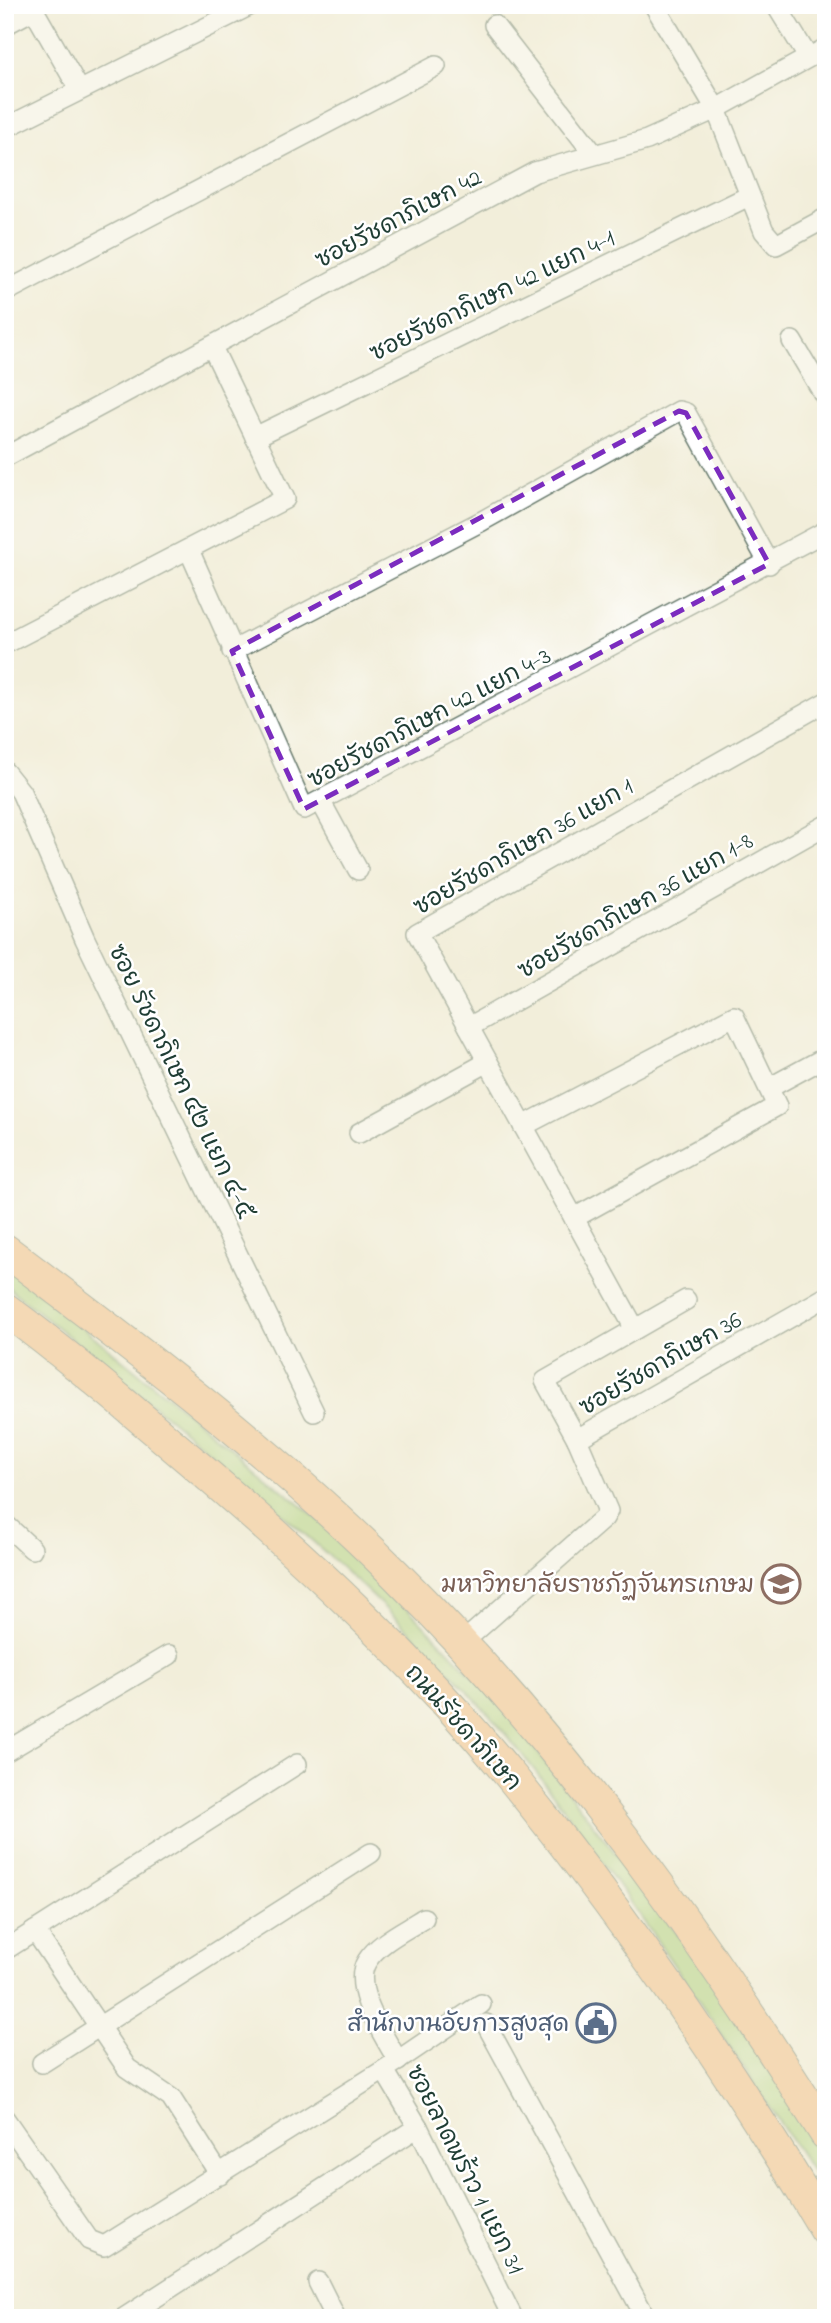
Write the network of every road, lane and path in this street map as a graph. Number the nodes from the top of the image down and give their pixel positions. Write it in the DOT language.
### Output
graph roads {
  1 [pos="251,5"];
  2 [pos="653,5"];
  3 [pos="776,5"];
  4 [pos="32,8"];
  5 [pos="5,25"];
  6 [pos="494,25"];
  7 [pos="817,53"];
  8 [pos="436,66"];
  9 [pos="79,89"];
  10 [pos="716,109"];
  11 [pos="5,128"];
  12 [pos="594,154"];
  13 [pos="749,196"];
  14 [pos="826,218"];
  15 [pos="5,292"];
  16 [pos="792,341"];
  17 [pos="212,347"];
  18 [pos="826,398"];
  19 [pos="256,437"];
  20 [pos="5,457"];
  21 [pos="826,531"];
  22 [pos="190,550"];
  23 [pos="769,564"];
  24 [pos="5,644"];
  25 [pos="232,651"];
  26 [pos="826,702"];
  27 [pos="5,773"];
  28 [pos="321,802"];
  29 [pos="826,825"];
  30 [pos="358,870"];
  31 [pos="469,1027"];
  32 [pos="826,1057"];
  33 [pos="488,1062"];
  34 [pos="769,1088"];
  35 [pos="523,1126"];
  36 [pos="359,1133"];
  37 [pos="574,1218"];
  38 [pos="5,1250"];
  39 [pos="826,1297"];
  40 [pos="686,1300"];
  41 [pos="5,1309"];
  42 [pos="635,1329"];
  43 [pos="314,1412"];
  44 [pos="577,1439"];
  45 [pos="5,1524"];
  46 [pos="32,1549"];
  47 [pos="463,1643"];
  48 [pos="169,1655"];
  49 [pos="5,1752"];
  50 [pos="297,1764"];
  51 [pos="370,1853"];
  52 [pos="424,1918"];
  53 [pos="35,1931"];
  54 [pos="5,1950"];
  55 [pos="481,2004"];
  56 [pos="486,2024"];
  57 [pos="100,2026"];
  58 [pos="42,2063"];
  59 [pos="391,2066"];
  60 [pos="5,2119"];
  61 [pos="418,2127"];
  62 [pos="826,2134"];
  63 [pos="220,2175"];
  64 [pos="826,2230"];
  65 [pos="318,2282"];
  66 [pos="124,2318"];
  67 [pos="336,2318"];
  68 [pos="513,2318"];
  69 [pos="646,2318"];
  1 -- 9 [label="street"];
  2 -- 10 [label="street"];
  3 -- 7 [label="street"];
  4 -- 5 [label="street"];
  4 -- 9 [label="street"];
  6 -- 12 [label="street"];
  7 -- 10 [label="street, ซอยรัชดาภิเษก 42"];
  8 -- 15 [label="street"];
  9 -- 11 [label="street"];
  10 -- 12 [label="street, ซอยรัชดาภิเษก 42"];
  10 -- 13 [label="street"];
  12 -- 17 [label="street, ซอยรัชดาภิเษก 42"];
  13 -- 14 [label="street"];
  13 -- 19 [label="street, ซอยรัชดาภิเษก 42 แยก 4-1"];
  16 -- 18 [label="street"];
  17 -- 19 [label="street"];
  17 -- 20 [label="street, ซอยรัชดาภิเษก 42"];
  19 -- 22 [label="street"];
  21 -- 23 [label="street, ซอยรัชดาภิเษก 42 แยก 4-3"];
  22 -- 24 [label="street"];
  22 -- 25 [label="street, ซอยรัชดาภิเษก 42 แยก 4-3"];
  23 -- 25 [label="street"];
  23 -- 28 [label="street, ซอยรัชดาภิเษก 42 แยก 4-3"];
  25 -- 28 [label="street, ซอยรัชดาภิเษก 42 แยก 4-3"];
  26 -- 31 [label="street, ซอยรัชดาภิเษก 36 แยก 1"];
  27 -- 43 [label="street, ซอย รัชดาภิเษก ๔๒ แยก ๔-๕"];
  28 -- 30 [label="street"];
  29 -- 31 [label="street, ซอยรัชดาภิเษก 36 แยก 1-8"];
  31 -- 33 [label="street, ซอยรัชดาภิเษก 36 แยก 1"];
  32 -- 34 [label="street"];
  33 -- 35 [label="street, ซอยรัชดาภิเษก 36 แยก 1"];
  33 -- 36 [label="street"];
  34 -- 35 [label="street"];
  34 -- 37 [label="street"];
  35 -- 37 [label="street, ซอยรัชดาภิเษก 36 แยก 1"];
  37 -- 42 [label="street, ซอยรัชดาภิเษก 36 แยก 1"];
  38 -- 47 [label="main road, ถนนรัชดาภิเษก"];
  39 -- 44 [label="street, ซอยรัชดาภิเษก 36"];
  40 -- 42 [label="street"];
  41 -- 64 [label="main road, ถนนรัชดาภิเษก"];
  42 -- 44 [label="street"];
  44 -- 47 [label="street, ซอยรัชดาภิเษก 36"];
  45 -- 46 [label="street"];
  47 -- 62 [label="main road, ถนนรัชดาภิเษก"];
  48 -- 49 [label="street"];
  50 -- 53 [label="street"];
  51 -- 57 [label="street"];
  52 -- 59 [label="street"];
  53 -- 54 [label="street"];
  53 -- 57 [label="street"];
  55 -- 59 [label="street, ซอยลาดพร้าว 1 แยก 31"];
  56 -- 69 [label="street"];
  57 -- 58 [label="street"];
  57 -- 63 [label="street"];
  59 -- 61 [label="street, ซอยลาดพร้าว 1 แยก 31"];
  59 -- 63 [label="street"];
  60 -- 63 [label="street"];
  61 -- 66 [label="street"];
  61 -- 68 [label="street, ซอยลาดพร้าว 1 แยก 31"];
  65 -- 67 [label="street"];
}
